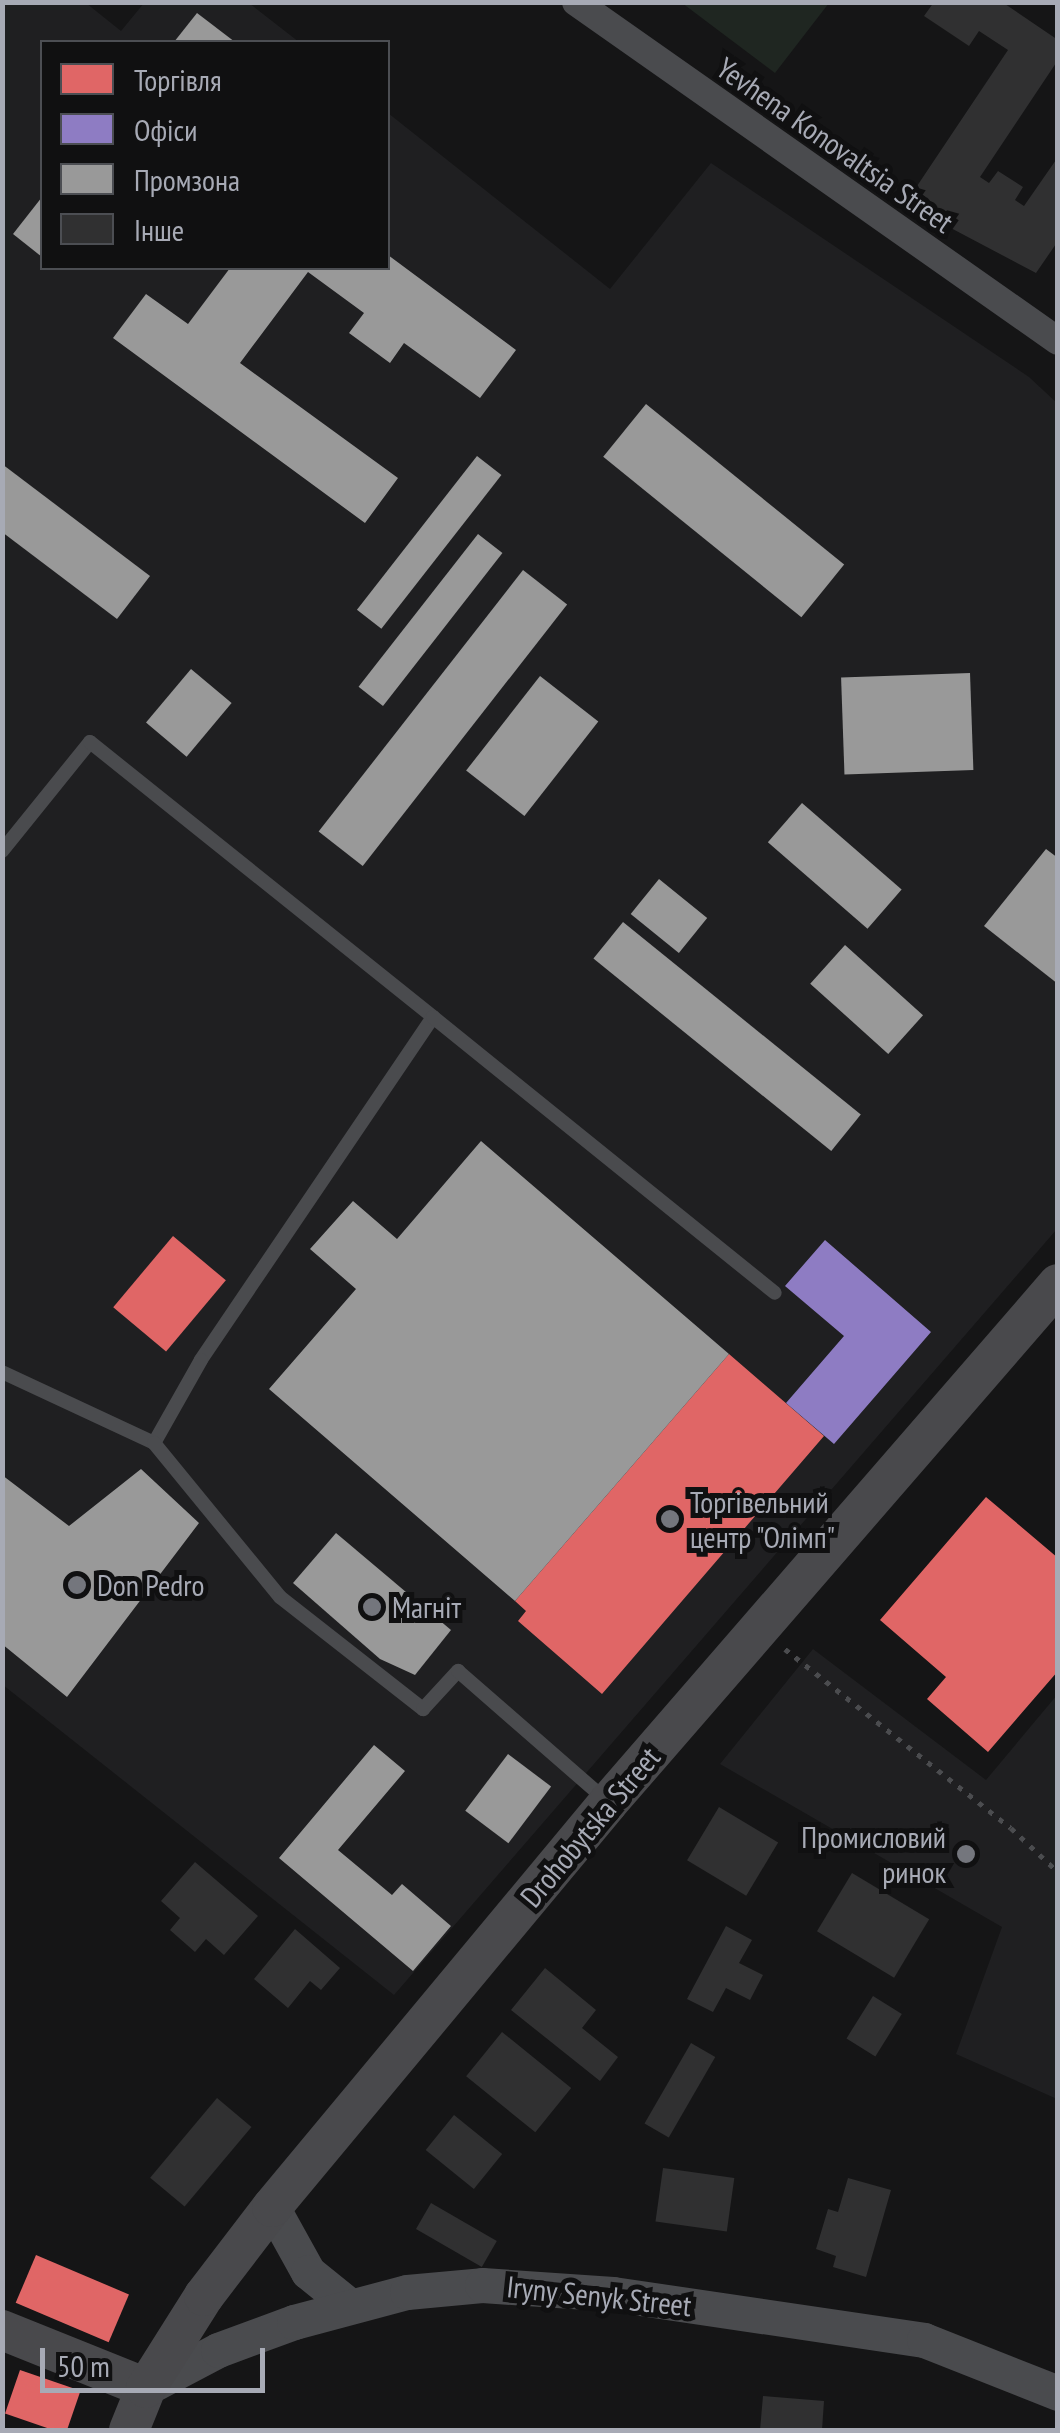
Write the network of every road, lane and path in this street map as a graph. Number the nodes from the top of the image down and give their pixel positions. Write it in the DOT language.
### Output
graph roads {
  1 [pos="576,2"];
  2 [pos="1058,341"];
  3 [pos="2,851"];
  4 [pos="433,1017"];
  5 [pos="1058,1284"];
  6 [pos="775,1293"];
  7 [pos="2,1372"];
  8 [pos="154,1443"];
  9 [pos="759,1628"];
  10 [pos="608,1802"];
  11 [pos="1058,1872"];
  12 [pos="272,2207"];
  13 [pos="350,2306"];
  14 [pos="2,2330"];
  15 [pos="146,2388"];
  16 [pos="1058,2394"];
  17 [pos="129,2430"];
  1 -- 2 [label="street, Yevhena Konovaltsia Street"];
  3 -- 4 [label="lane"];
  4 -- 6 [label="lane"];
  4 -- 8 [label="lane"];
  5 -- 9 [label="main road, Drohobytska Street"];
  7 -- 8 [label="lane"];
  8 -- 10 [label="lane"];
  9 -- 10 [label="main road, Drohobytska Street"];
  9 -- 11 [label="path"];
  10 -- 12 [label="main road, Drohobytska Street"];
  12 -- 13 [label="street"];
  12 -- 15 [label="main road, Drohobytska Street"];
  13 -- 15 [label="street, Iryny Senyk Street"];
  13 -- 16 [label="street, Iryny Senyk Street"];
  14 -- 15 [label="main road"];
  15 -- 17 [label="main road, Drohobytska Street"];
}
